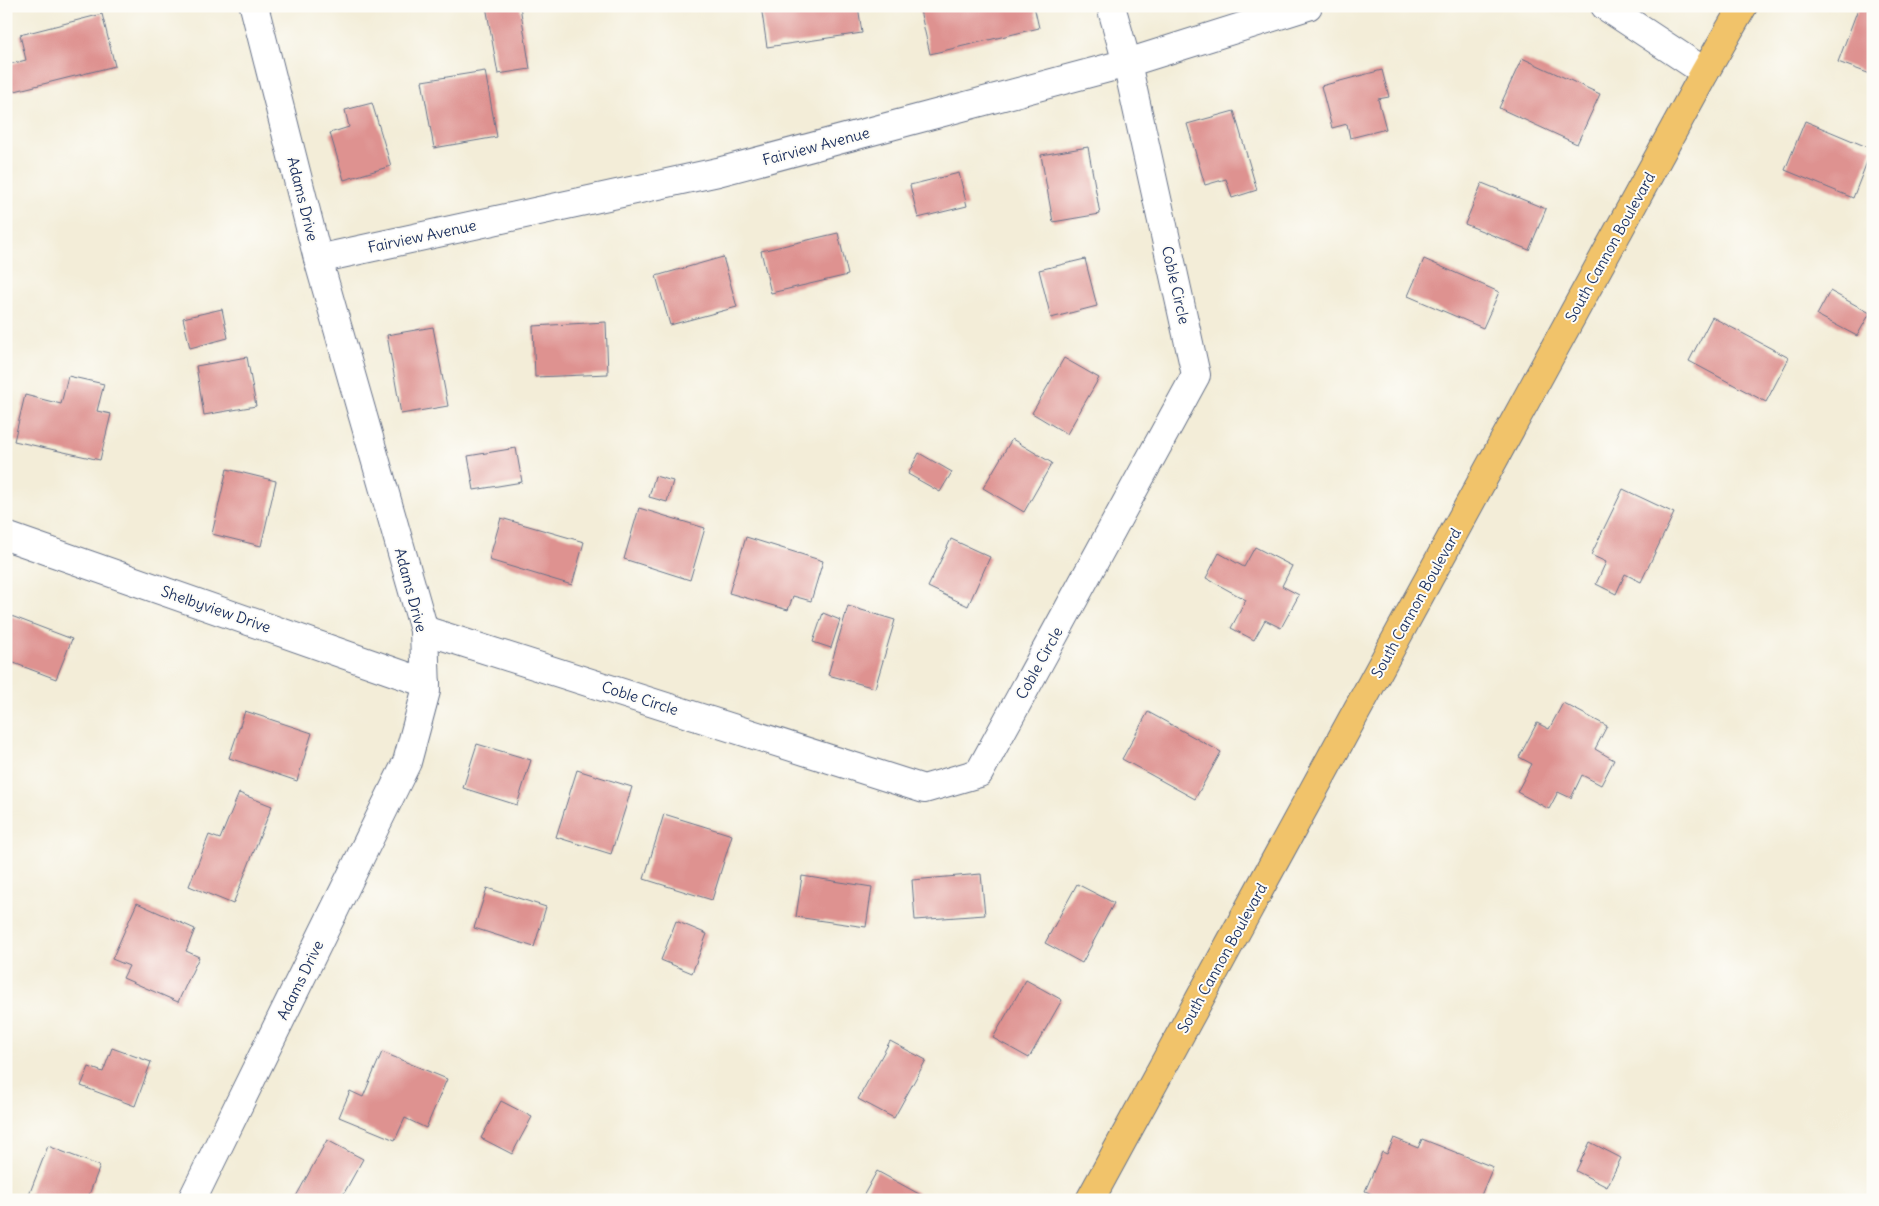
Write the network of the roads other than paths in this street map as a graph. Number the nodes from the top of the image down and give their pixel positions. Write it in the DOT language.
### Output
graph roads {
  1 [pos="254,6"];
  2 [pos="1111,6"];
  3 [pos="1308,6"];
  4 [pos="1605,6"];
  5 [pos="1743,6"];
  6 [pos="1127,62"];
  7 [pos="1705,72"];
  8 [pos="318,259"];
  9 [pos="6,536"];
  10 [pos="424,630"];
  11 [pos="426,683"];
  12 [pos="192,1200"];
  13 [pos="1090,1200"];
  1 -- 8 [label="street, Adams Drive"];
  2 -- 6 [label="street, Coble Circle"];
  3 -- 6 [label="street, Fairview Avenue"];
  4 -- 7 [label="street"];
  5 -- 7 [label="highway, South Cannon Boulevard"];
  6 -- 8 [label="street, Fairview Avenue"];
  6 -- 10 [label="street, Coble Circle"];
  7 -- 13 [label="highway, South Cannon Boulevard"];
  8 -- 10 [label="street, Adams Drive"];
  9 -- 11 [label="street, Shelbyview Drive"];
  10 -- 11 [label="street, Adams Drive"];
  11 -- 12 [label="street, Adams Drive"];
}
